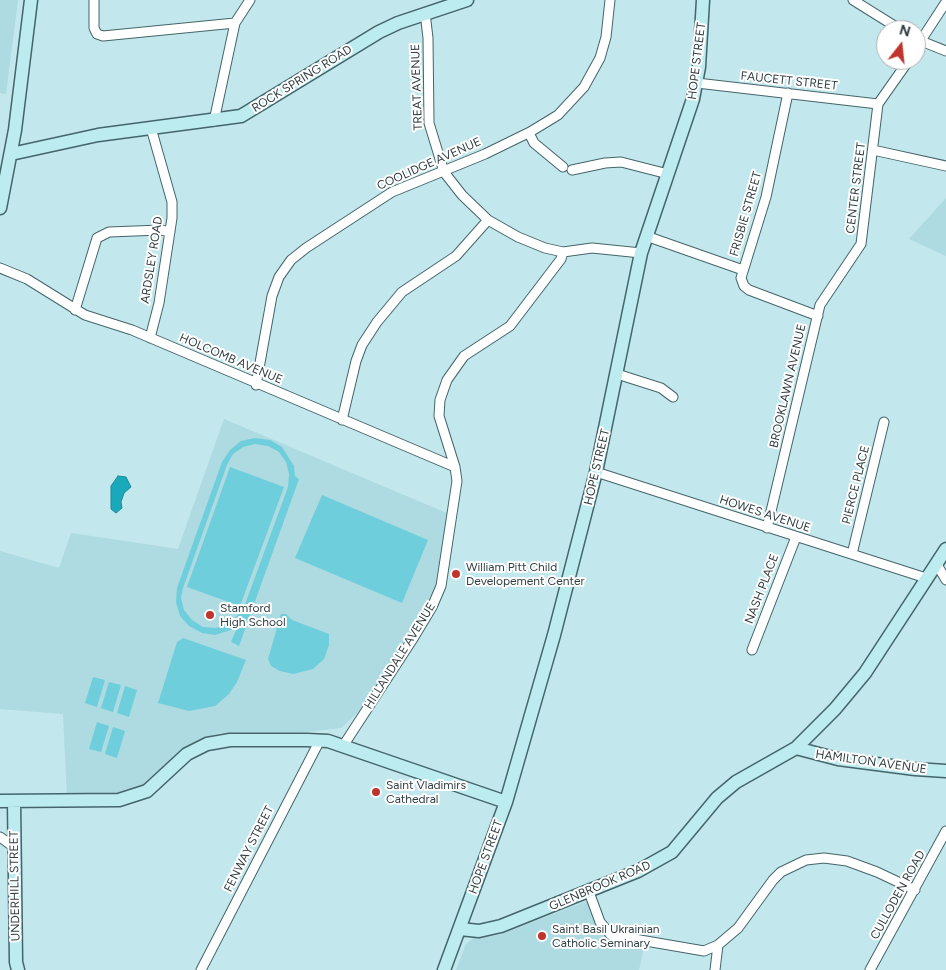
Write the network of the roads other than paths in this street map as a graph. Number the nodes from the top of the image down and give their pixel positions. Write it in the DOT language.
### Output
graph roads {
  1 [pos="31,0"];
  2 [pos="94,0"];
  3 [pos="250,0"];
  4 [pos="468,0"];
  5 [pos="610,0"];
  6 [pos="703,0"];
  7 [pos="853,0"];
  8 [pos="946,2"];
  9 [pos="425,13"];
  10 [pos="885,20"];
  11 [pos="234,23"];
  12 [pos="926,29"];
  13 [pos="926,42"];
  14 [pos="946,51"];
  15 [pos="902,70"];
  16 [pos="697,83"];
  17 [pos="788,93"];
  18 [pos="878,104"];
  19 [pos="214,121"];
  20 [pos="151,128"];
  21 [pos="529,132"];
  22 [pos="873,150"];
  23 [pos="11,154"];
  24 [pos="946,166"];
  25 [pos="563,167"];
  26 [pos="572,170"];
  27 [pos="444,172"];
  28 [pos="4,174"];
  29 [pos="668,174"];
  30 [pos="0,208"];
  31 [pos="488,220"];
  32 [pos="170,232"];
  33 [pos="646,236"];
  34 [pos="563,252"];
  35 [pos="641,253"];
  36 [pos="0,268"];
  37 [pos="743,270"];
  38 [pos="75,310"];
  39 [pos="818,316"];
  40 [pos="150,338"];
  41 [pos="617,374"];
  42 [pos="256,385"];
  43 [pos="673,397"];
  44 [pos="342,420"];
  45 [pos="884,422"];
  46 [pos="455,467"];
  47 [pos="596,472"];
  48 [pos="767,528"];
  49 [pos="796,537"];
  50 [pos="946,550"];
  51 [pos="852,554"];
  52 [pos="936,563"];
  53 [pos="926,578"];
  54 [pos="946,580"];
  55 [pos="752,650"];
  56 [pos="320,740"];
  57 [pos="343,746"];
  58 [pos="796,748"];
  59 [pos="946,771"];
  60 [pos="0,801"];
  61 [pos="14,801"];
  62 [pos="506,802"];
  63 [pos="946,832"];
  64 [pos="0,837"];
  65 [pos="15,848"];
  66 [pos="915,890"];
  67 [pos="589,892"];
  68 [pos="460,928"];
  69 [pos="718,945"];
  70 [pos="18,970"];
  71 [pos="201,970"];
  72 [pos="444,970"];
  73 [pos="715,970"];
  74 [pos="870,970"];
  1 -- 23 [label="street"];
  2 -- 11 [label="street"];
  3 -- 11 [label="street"];
  4 -- 9 [label="street, ROCK SPRING ROAD"];
  5 -- 21 [label="street, COOLIDGE AVENUE"];
  6 -- 16 [label="street, HOPE STREET"];
  7 -- 10 [label="street"];
  8 -- 12 [label="street"];
  9 -- 19 [label="street, ROCK SPRING ROAD"];
  9 -- 27 [label="street, TREAT AVENUE"];
  11 -- 19 [label="street"];
  13 -- 14 [label="street"];
  15 -- 18 [label="street, CENTER STREET"];
  16 -- 17 [label="street, FAUCETT STREET"];
  16 -- 29 [label="street, HOPE STREET"];
  17 -- 18 [label="street, FAUCETT STREET"];
  17 -- 37 [label="street, FRISBIE STREET"];
  18 -- 22 [label="street, CENTER STREET"];
  19 -- 20 [label="street, ROCK SPRING ROAD"];
  20 -- 23 [label="street, ROCK SPRING ROAD"];
  20 -- 32 [label="street, ARDSLEY ROAD"];
  21 -- 25 [label="street"];
  21 -- 27 [label="street, COOLIDGE AVENUE"];
  22 -- 24 [label="street"];
  22 -- 39 [label="street, CENTER STREET"];
  23 -- 28 [label="street"];
  26 -- 29 [label="street"];
  27 -- 31 [label="street, TREAT AVENUE"];
  27 -- 42 [label="street, COOLIDGE AVENUE"];
  28 -- 30 [label="street"];
  29 -- 33 [label="street, HOPE STREET"];
  31 -- 34 [label="street, TREAT AVENUE"];
  31 -- 44 [label="street"];
  32 -- 38 [label="street"];
  32 -- 40 [label="street, ARDSLEY ROAD"];
  33 -- 35 [label="street, HOPE STREET"];
  33 -- 37 [label="street, FRISBIE STREET"];
  34 -- 35 [label="street, TREAT AVENUE"];
  34 -- 46 [label="street, HILLANDALE AVENUE"];
  35 -- 41 [label="street, HOPE STREET"];
  36 -- 38 [label="street, HOLCOMB AVENUE"];
  37 -- 39 [label="street, BROOKLAWN AVENUE"];
  38 -- 40 [label="street, HOLCOMB AVENUE"];
  39 -- 48 [label="street, BROOKLAWN AVENUE"];
  40 -- 42 [label="street, HOLCOMB AVENUE"];
  41 -- 43 [label="street"];
  41 -- 47 [label="street, HOPE STREET"];
  42 -- 44 [label="street, HOLCOMB AVENUE"];
  44 -- 46 [label="street, HOLCOMB AVENUE"];
  45 -- 51 [label="street, PIERCE PLACE"];
  46 -- 57 [label="street, HILLANDALE AVENUE"];
  47 -- 48 [label="street, HOWES AVENUE"];
  47 -- 62 [label="street, HOPE STREET"];
  48 -- 49 [label="street, HOWES AVENUE"];
  49 -- 51 [label="street, HOWES AVENUE"];
  49 -- 55 [label="street, NASH PLACE"];
  50 -- 52 [label="street, GLENBROOK ROAD"];
  51 -- 53 [label="street, HOWES AVENUE"];
  52 -- 53 [label="street, GLENBROOK ROAD"];
  52 -- 54 [label="street"];
  53 -- 58 [label="street, GLENBROOK ROAD"];
  56 -- 57 [label="street"];
  56 -- 61 [label="street"];
  56 -- 71 [label="street, FENWAY STREET"];
  57 -- 62 [label="street"];
  58 -- 59 [label="street, HAMILTON AVENUE"];
  58 -- 67 [label="street, GLENBROOK ROAD"];
  60 -- 61 [label="street"];
  61 -- 65 [label="street, UNDERHILL STREET"];
  62 -- 68 [label="street, HOPE STREET"];
  63 -- 66 [label="street, CULLODEN ROAD"];
  64 -- 65 [label="street"];
  65 -- 70 [label="street, UNDERHILL STREET"];
  66 -- 69 [label="street"];
  66 -- 74 [label="street, CULLODEN ROAD"];
  67 -- 68 [label="street, GLENBROOK ROAD"];
  67 -- 69 [label="street"];
  68 -- 72 [label="street"];
  69 -- 73 [label="street"];
}
